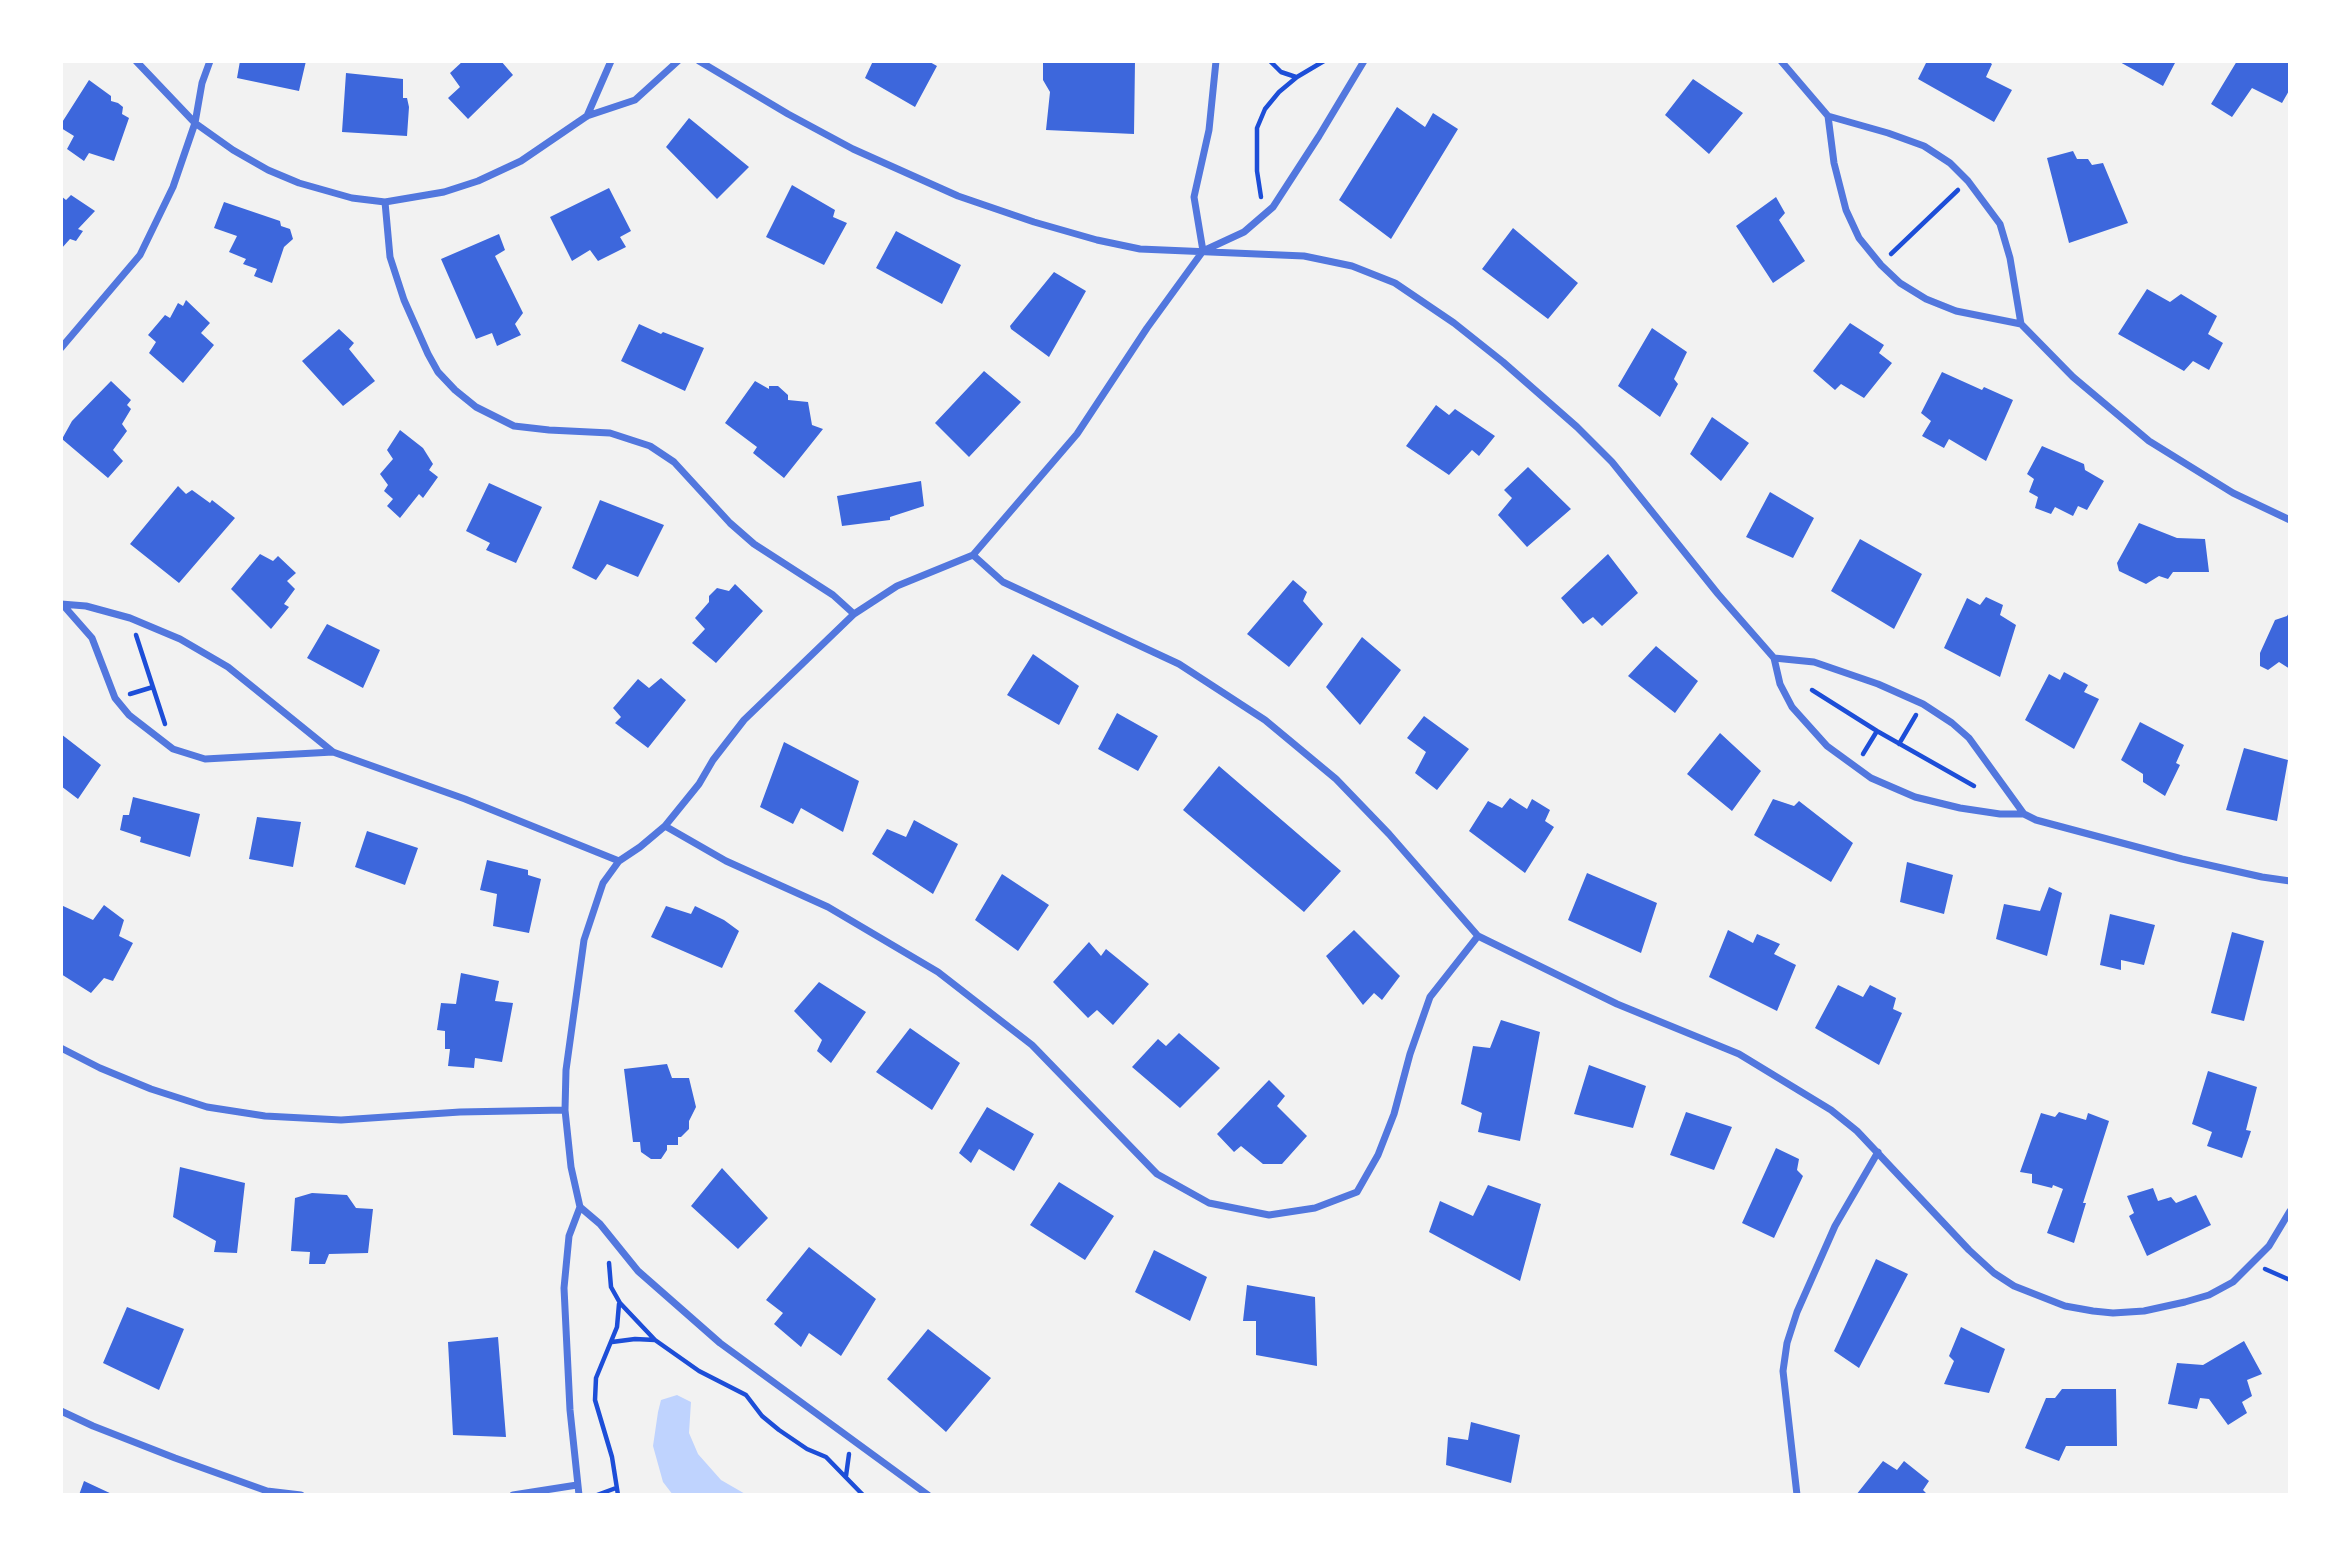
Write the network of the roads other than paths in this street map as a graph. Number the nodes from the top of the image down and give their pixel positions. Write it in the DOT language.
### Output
graph roads {
  1 [pos="136,61"];
  2 [pos="210,61"];
  3 [pos="611,61"];
  4 [pos="678,61"];
  5 [pos="699,61"];
  6 [pos="1216,61"];
  7 [pos="1364,61"];
  8 [pos="1782,61"];
  9 [pos="587,116"];
  10 [pos="1828,116"];
  11 [pos="194,123"];
  12 [pos="385,202"];
  13 [pos="1203,251"];
  14 [pos="2021,324"];
  15 [pos="61,348"];
  16 [pos="2290,520"];
  17 [pos="973,555"];
  18 [pos="62,605"];
  19 [pos="854,614"];
  20 [pos="1774,657"];
  21 [pos="333,752"];
  22 [pos="2024,814"];
  23 [pos="664,826"];
  24 [pos="619,860"];
  25 [pos="2290,881"];
  26 [pos="1478,936"];
  27 [pos="61,1048"];
  28 [pos="565,1110"];
  29 [pos="1878,1152"];
  30 [pos="580,1207"];
  31 [pos="2290,1210"];
  32 [pos="61,1411"];
  33 [pos="577,1485"];
  34 [pos="267,1493"];
  35 [pos="301,1495"];
  36 [pos="513,1495"];
  37 [pos="579,1495"];
  38 [pos="928,1495"];
  39 [pos="1797,1495"];
  1 -- 11 [label="street"];
  2 -- 11 [label="street"];
  3 -- 9 [label="street"];
  4 -- 9 [label="street"];
  5 -- 13 [label="street"];
  6 -- 13 [label="street"];
  7 -- 13 [label="street"];
  8 -- 10 [label="street"];
  9 -- 12 [label="street"];
  10 -- 14 [label="street"];
  10 -- 14 [label="street"];
  11 -- 12 [label="street"];
  11 -- 15 [label="street"];
  12 -- 19 [label="street"];
  13 -- 17 [label="street"];
  13 -- 20 [label="street"];
  14 -- 16 [label="street"];
  17 -- 19 [label="street"];
  17 -- 26 [label="street"];
  18 -- 21 [label="street"];
  18 -- 21 [label="street"];
  19 -- 23 [label="street"];
  20 -- 22 [label="street"];
  20 -- 22 [label="street"];
  21 -- 24 [label="street"];
  22 -- 25 [label="street"];
  23 -- 24 [label="street"];
  23 -- 26 [label="street"];
  24 -- 28 [label="street"];
  26 -- 29 [label="street"];
  27 -- 28 [label="street"];
  28 -- 30 [label="street"];
  29 -- 31 [label="street"];
  29 -- 39 [label="street"];
  30 -- 33 [label="street"];
  30 -- 38 [label="street"];
  32 -- 34 [label="street"];
  33 -- 36 [label="street"];
  33 -- 37 [label="street"];
  34 -- 35 [label="street"];
}
